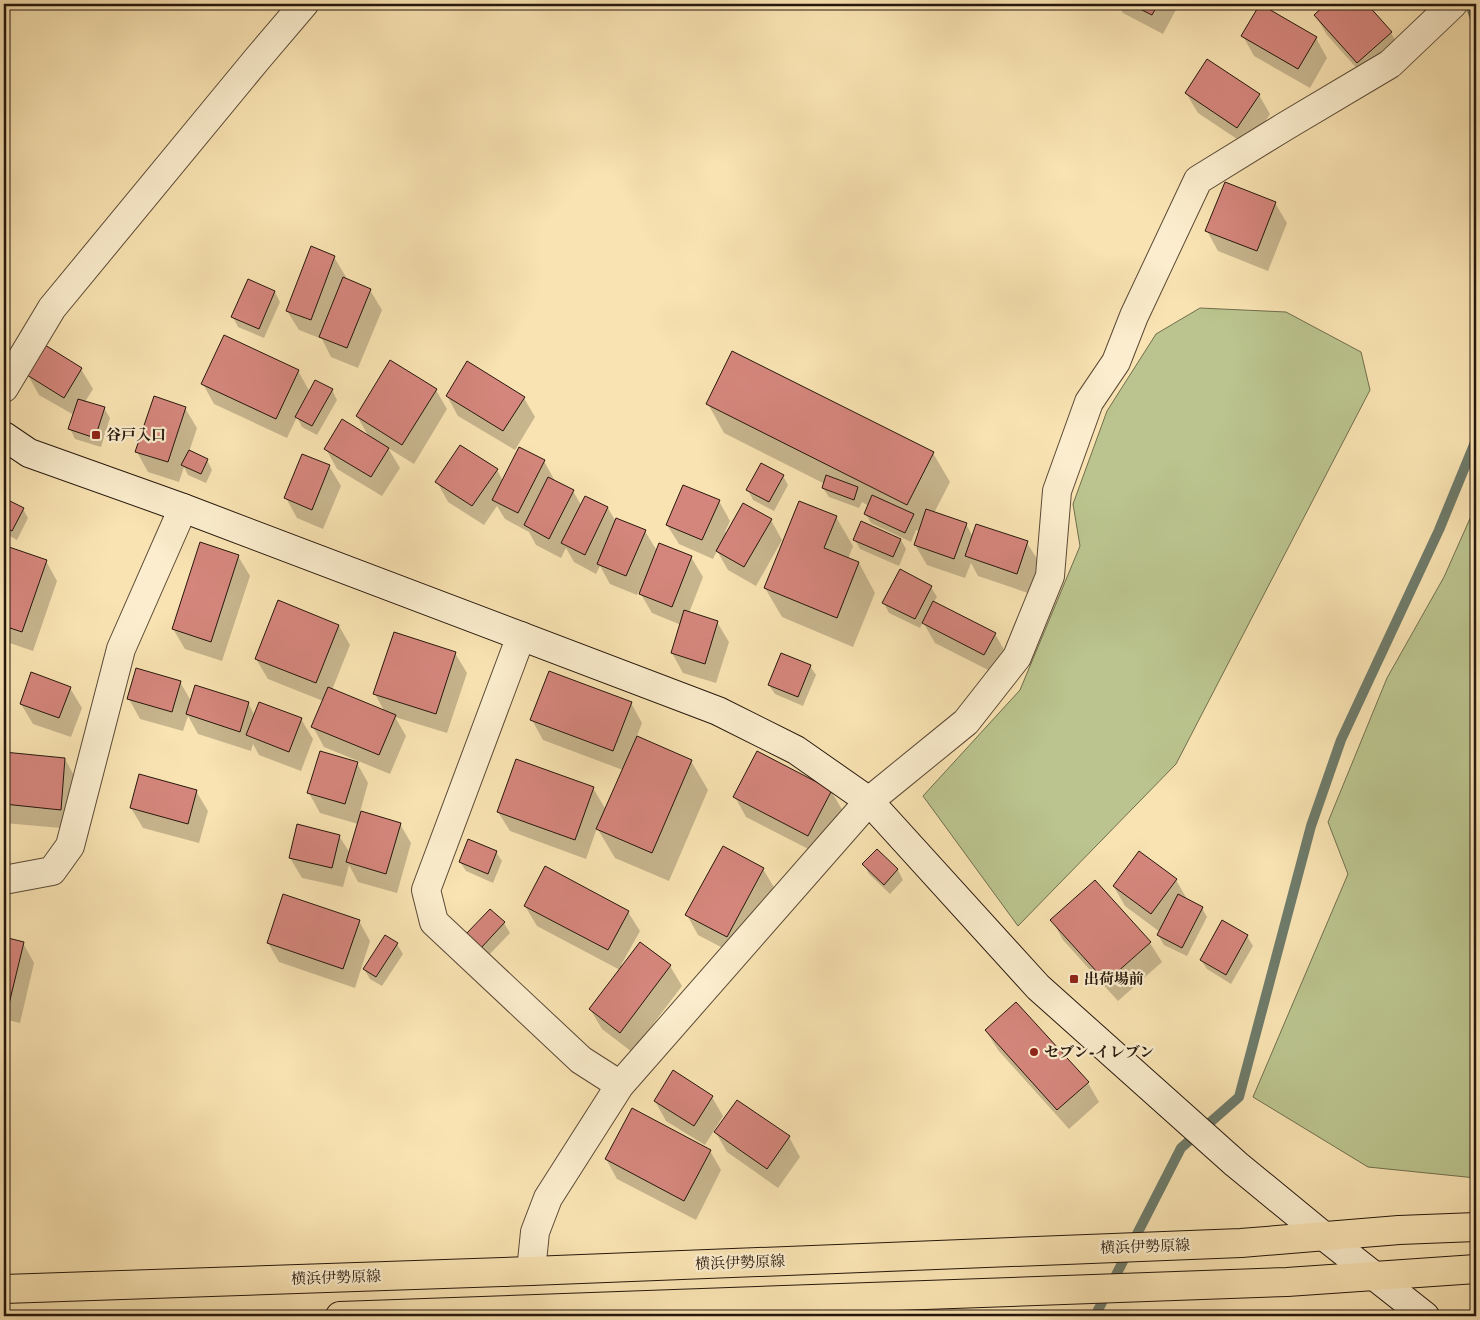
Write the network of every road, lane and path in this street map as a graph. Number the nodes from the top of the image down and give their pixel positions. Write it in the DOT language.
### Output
graph roads {
  1 [pos="304,4"];
  2 [pos="1453,4"];
  3 [pos="4,388"];
  4 [pos="4,436"];
  5 [pos="183,508"];
  6 [pos="521,636"];
  7 [pos="869,801"];
  8 [pos="4,880"];
  9 [pos="620,1085"];
  10 [pos="1476,1226"];
  11 [pos="1325,1237"];
  12 [pos="1476,1269"];
  13 [pos="532,1271"];
  14 [pos="1374,1276"];
  15 [pos="4,1289"];
  16 [pos="471,1314"];
  17 [pos="340,1316"];
  18 [pos="1425,1316"];
  1 -- 3 [label="street"];
  2 -- 7 [label="street"];
  4 -- 5 [label="street"];
  5 -- 6 [label="street"];
  5 -- 8 [label="street"];
  6 -- 7 [label="street"];
  6 -- 9 [label="street"];
  7 -- 9 [label="street"];
  7 -- 11 [label="street"];
  9 -- 13 [label="street"];
  10 -- 11 [label="main road, 横浜伊勢原線"];
  11 -- 13 [label="main road, 横浜伊勢原線"];
  11 -- 14 [label="street"];
  12 -- 14 [label="main road"];
  13 -- 15 [label="main road, 横浜伊勢原線"];
  14 -- 16 [label="main road"];
  14 -- 18 [label="street"];
  16 -- 17 [label="main road"];
}
